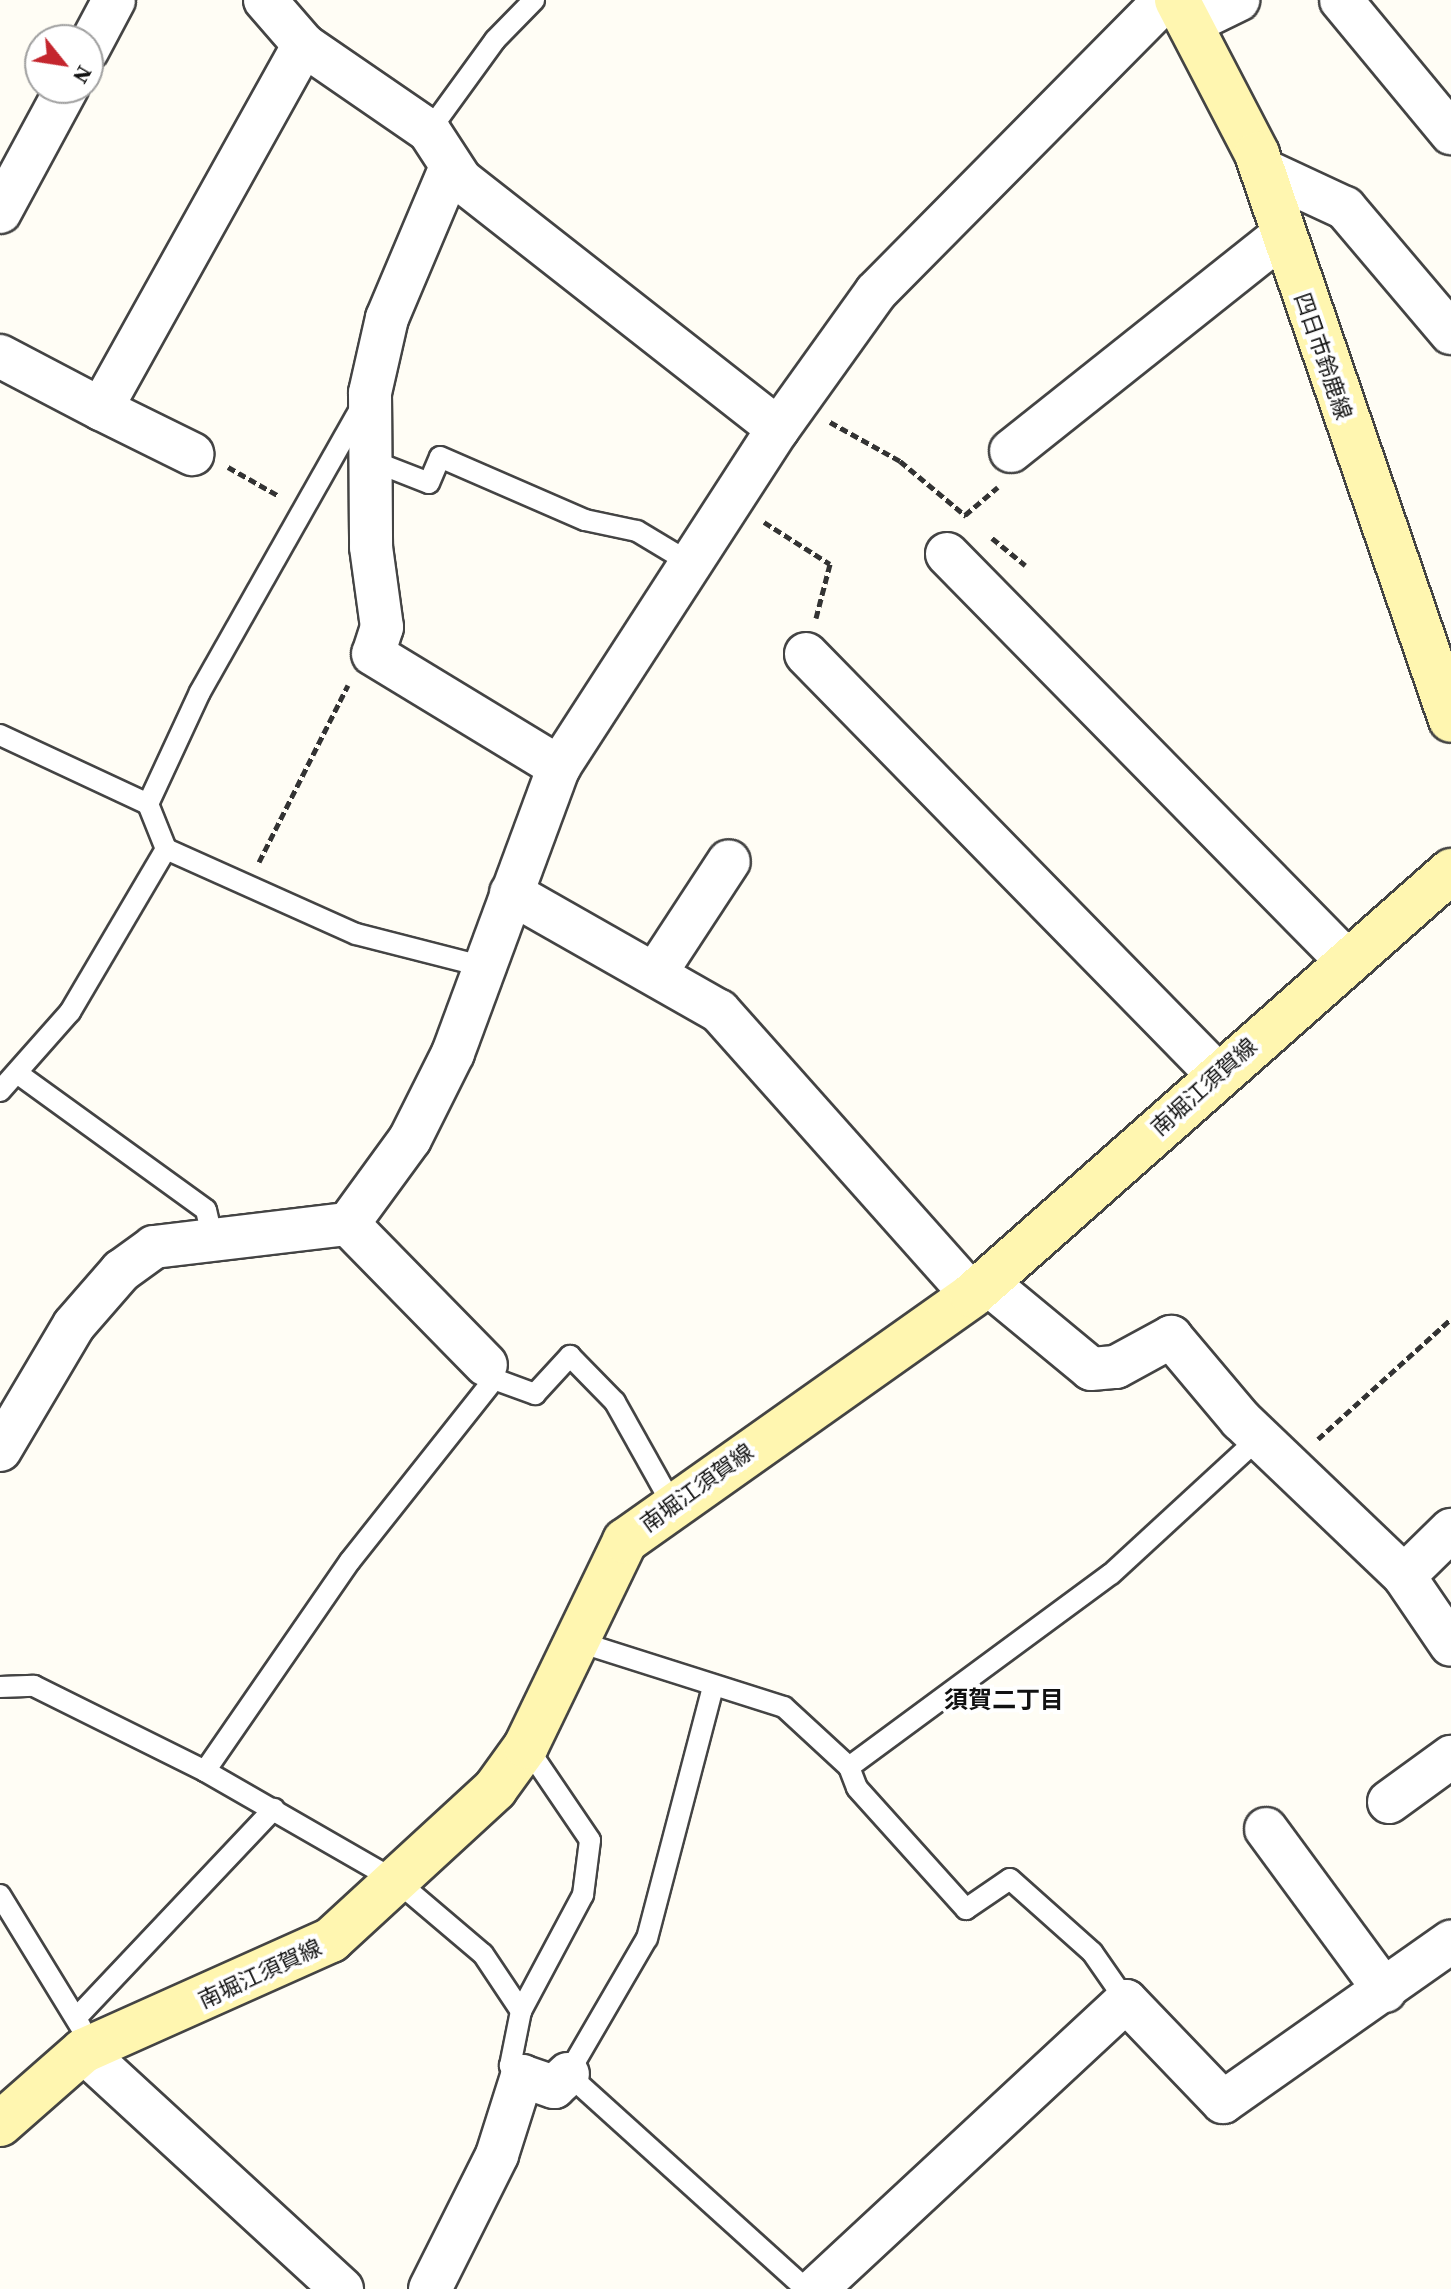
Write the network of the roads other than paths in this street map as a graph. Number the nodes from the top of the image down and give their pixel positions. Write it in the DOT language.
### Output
graph roads {
  1 [pos="114,0"];
  2 [pos="265,0"];
  3 [pos="534,0"];
  4 [pos="1238,0"];
  5 [pos="1341,0"];
  6 [pos="1177,8"];
  7 [pos="101,24"];
  8 [pos="304,45"];
  9 [pos="58,104"];
  10 [pos="429,131"];
  11 [pos="1451,133"];
  12 [pos="450,169"];
  13 [pos="1263,170"];
  14 [pos="0,212"];
  15 [pos="1281,236"];
  16 [pos="1451,333"];
  17 [pos="0,356"];
  18 [pos="370,393"];
  19 [pos="101,409"];
  20 [pos="788,417"];
  21 [pos="1011,451"];
  22 [pos="192,454"];
  23 [pos="370,460"];
  24 [pos="947,554"];
  25 [pos="692,564"];
  26 [pos="806,654"];
  27 [pos="1451,720"];
  28 [pos="0,735"];
  29 [pos="559,767"];
  30 [pos="148,804"];
  31 [pos="166,849"];
  32 [pos="729,861"];
  33 [pos="1451,871"];
  34 [pos="511,893"];
  35 [pos="1345,959"];
  36 [pos="485,967"];
  37 [pos="657,971"];
  38 [pos="17,1073"];
  39 [pos="1218,1075"];
  40 [pos="0,1091"];
  41 [pos="348,1224"];
  42 [pos="212,1236"];
  43 [pos="979,1288"];
  44 [pos="490,1372"];
  45 [pos="5,1429"];
  46 [pos="1262,1435"];
  47 [pos="672,1504"];
  48 [pos="1451,1530"];
  49 [pos="1404,1576"];
  50 [pos="576,1641"];
  51 [pos="1451,1645"];
  52 [pos="0,1687"];
  53 [pos="713,1687"];
  54 [pos="526,1746"];
  55 [pos="1451,1757"];
  56 [pos="849,1767"];
  57 [pos="205,1771"];
  58 [pos="1389,1802"];
  59 [pos="274,1809"];
  60 [pos="1266,1829"];
  61 [pos="398,1882"];
  62 [pos="0,1895"];
  63 [pos="1451,1942"];
  64 [pos="1385,1991"];
  65 [pos="1126,2001"];
  66 [pos="521,2011"];
  67 [pos="81,2033"];
  68 [pos="568,2074"];
  69 [pos="522,2076"];
  70 [pos="0,2124"];
  71 [pos="342,2289"];
  72 [pos="430,2289"];
  73 [pos="806,2289"];
  74 [pos="816,2289"];
  1 -- 7 [label="street"];
  2 -- 8 [label="street"];
  3 -- 10 [label="lane"];
  4 -- 6 [label="street"];
  5 -- 11 [label="street"];
  6 -- 13 [label="main road, 四日市鈴鹿線"];
  6 -- 20 [label="street"];
  8 -- 10 [label="street"];
  8 -- 19 [label="street"];
  9 -- 14 [label="street"];
  10 -- 12 [label="street"];
  12 -- 18 [label="street"];
  12 -- 20 [label="street"];
  13 -- 15 [label="main road, 四日市鈴鹿線"];
  13 -- 16 [label="street"];
  15 -- 21 [label="street"];
  15 -- 27 [label="main road, 四日市鈴鹿線"];
  17 -- 19 [label="street"];
  18 -- 23 [label="street"];
  18 -- 30 [label="lane"];
  19 -- 22 [label="street"];
  20 -- 25 [label="street"];
  23 -- 25 [label="lane"];
  23 -- 29 [label="street"];
  24 -- 35 [label="street"];
  25 -- 29 [label="street"];
  26 -- 39 [label="street"];
  28 -- 30 [label="lane"];
  29 -- 34 [label="street"];
  30 -- 31 [label="lane"];
  31 -- 36 [label="lane"];
  31 -- 38 [label="lane"];
  32 -- 37 [label="street"];
  33 -- 35 [label="main road, 南堀江須賀線"];
  34 -- 36 [label="street"];
  34 -- 37 [label="street"];
  35 -- 39 [label="main road, 南堀江須賀線"];
  36 -- 41 [label="street"];
  37 -- 43 [label="street"];
  38 -- 40 [label="lane"];
  38 -- 42 [label="lane"];
  39 -- 43 [label="main road, 南堀江須賀線"];
  41 -- 42 [label="street"];
  41 -- 44 [label="street"];
  42 -- 45 [label="street"];
  43 -- 46 [label="street"];
  43 -- 47 [label="main road, 南堀江須賀線"];
  44 -- 47 [label="lane"];
  44 -- 57 [label="lane"];
  46 -- 49 [label="street"];
  46 -- 56 [label="lane"];
  47 -- 50 [label="main road, 南堀江須賀線"];
  48 -- 49 [label="street"];
  49 -- 51 [label="street"];
  50 -- 53 [label="lane"];
  50 -- 54 [label="main road, 南堀江須賀線"];
  52 -- 57 [label="lane"];
  53 -- 56 [label="lane"];
  53 -- 68 [label="lane"];
  54 -- 61 [label="main road, 南堀江須賀線"];
  54 -- 66 [label="lane"];
  55 -- 58 [label="street"];
  56 -- 65 [label="lane"];
  57 -- 59 [label="lane"];
  59 -- 61 [label="lane"];
  59 -- 67 [label="lane"];
  60 -- 64 [label="street"];
  61 -- 66 [label="lane"];
  61 -- 67 [label="main road, 南堀江須賀線"];
  62 -- 67 [label="lane"];
  63 -- 64 [label="street"];
  64 -- 65 [label="street"];
  65 -- 74 [label="street"];
  66 -- 69 [label="lane"];
  67 -- 70 [label="main road, 南堀江須賀線"];
  67 -- 71 [label="street"];
  68 -- 69 [label="street"];
  68 -- 73 [label="lane"];
  69 -- 72 [label="street"];
}
